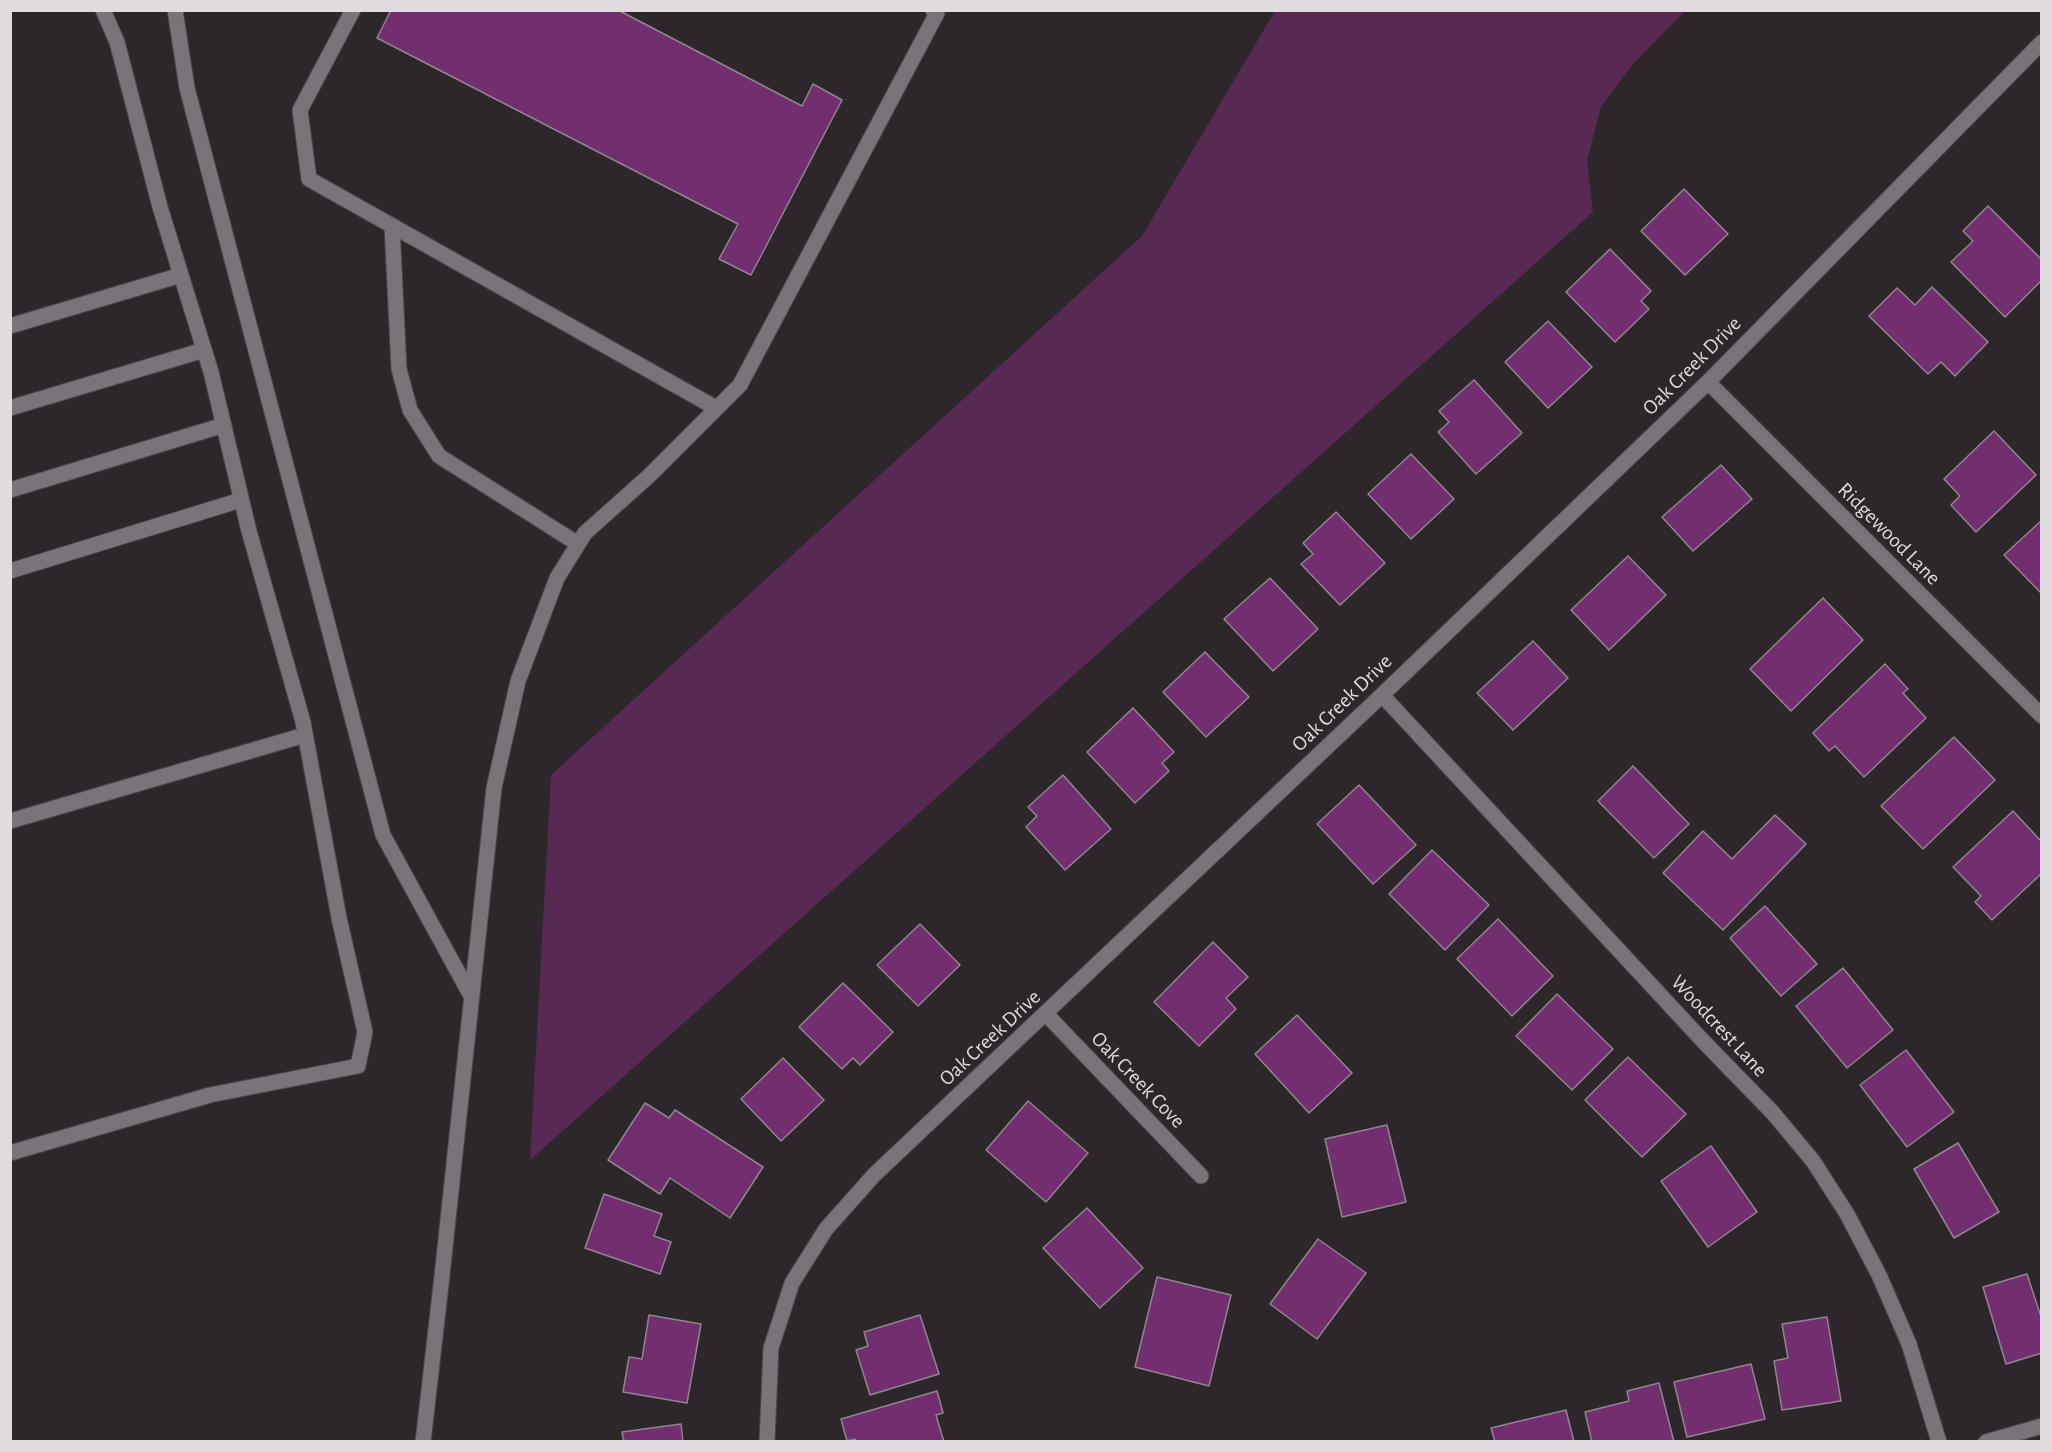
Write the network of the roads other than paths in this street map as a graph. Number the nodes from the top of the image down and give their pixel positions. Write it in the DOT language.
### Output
graph roads {
  1 [pos="103,10"];
  2 [pos="175,10"];
  3 [pos="353,10"];
  4 [pos="936,11"];
  5 [pos="2038,52"];
  6 [pos="392,226"];
  7 [pos="181,275"];
  8 [pos="10,326"];
  9 [pos="204,350"];
  10 [pos="1708,382"];
  11 [pos="10,408"];
  12 [pos="716,408"];
  13 [pos="224,424"];
  14 [pos="10,490"];
  15 [pos="241,500"];
  16 [pos="578,544"];
  17 [pos="10,571"];
  18 [pos="1382,695"];
  19 [pos="2042,717"];
  20 [pos="305,735"];
  21 [pos="10,821"];
  22 [pos="471,996"];
  23 [pos="1046,1014"];
  24 [pos="10,1153"];
  25 [pos="1201,1176"];
  26 [pos="2042,1426"];
  27 [pos="423,1442"];
  28 [pos="767,1442"];
  29 [pos="1939,1442"];
  30 [pos="1986,1442"];
  1 -- 7 [label="street"];
  2 -- 22 [label="street"];
  3 -- 6 [label="street"];
  4 -- 12 [label="street"];
  5 -- 10 [label="street, Oak Creek Drive"];
  6 -- 12 [label="street"];
  6 -- 16 [label="street"];
  7 -- 8 [label="street"];
  7 -- 9 [label="street"];
  9 -- 11 [label="street"];
  9 -- 13 [label="street"];
  10 -- 18 [label="street, Oak Creek Drive"];
  10 -- 19 [label="street, Ridgewood Lane"];
  12 -- 16 [label="street"];
  13 -- 14 [label="street"];
  13 -- 15 [label="street"];
  15 -- 17 [label="street"];
  15 -- 20 [label="street"];
  16 -- 22 [label="street"];
  18 -- 23 [label="street, Oak Creek Drive"];
  18 -- 29 [label="street, Woodcrest Lane"];
  20 -- 21 [label="street"];
  20 -- 24 [label="street"];
  22 -- 27 [label="street"];
  23 -- 25 [label="street, Oak Creek Cove"];
  23 -- 28 [label="street, Oak Creek Drive"];
  26 -- 30 [label="street"];
}
